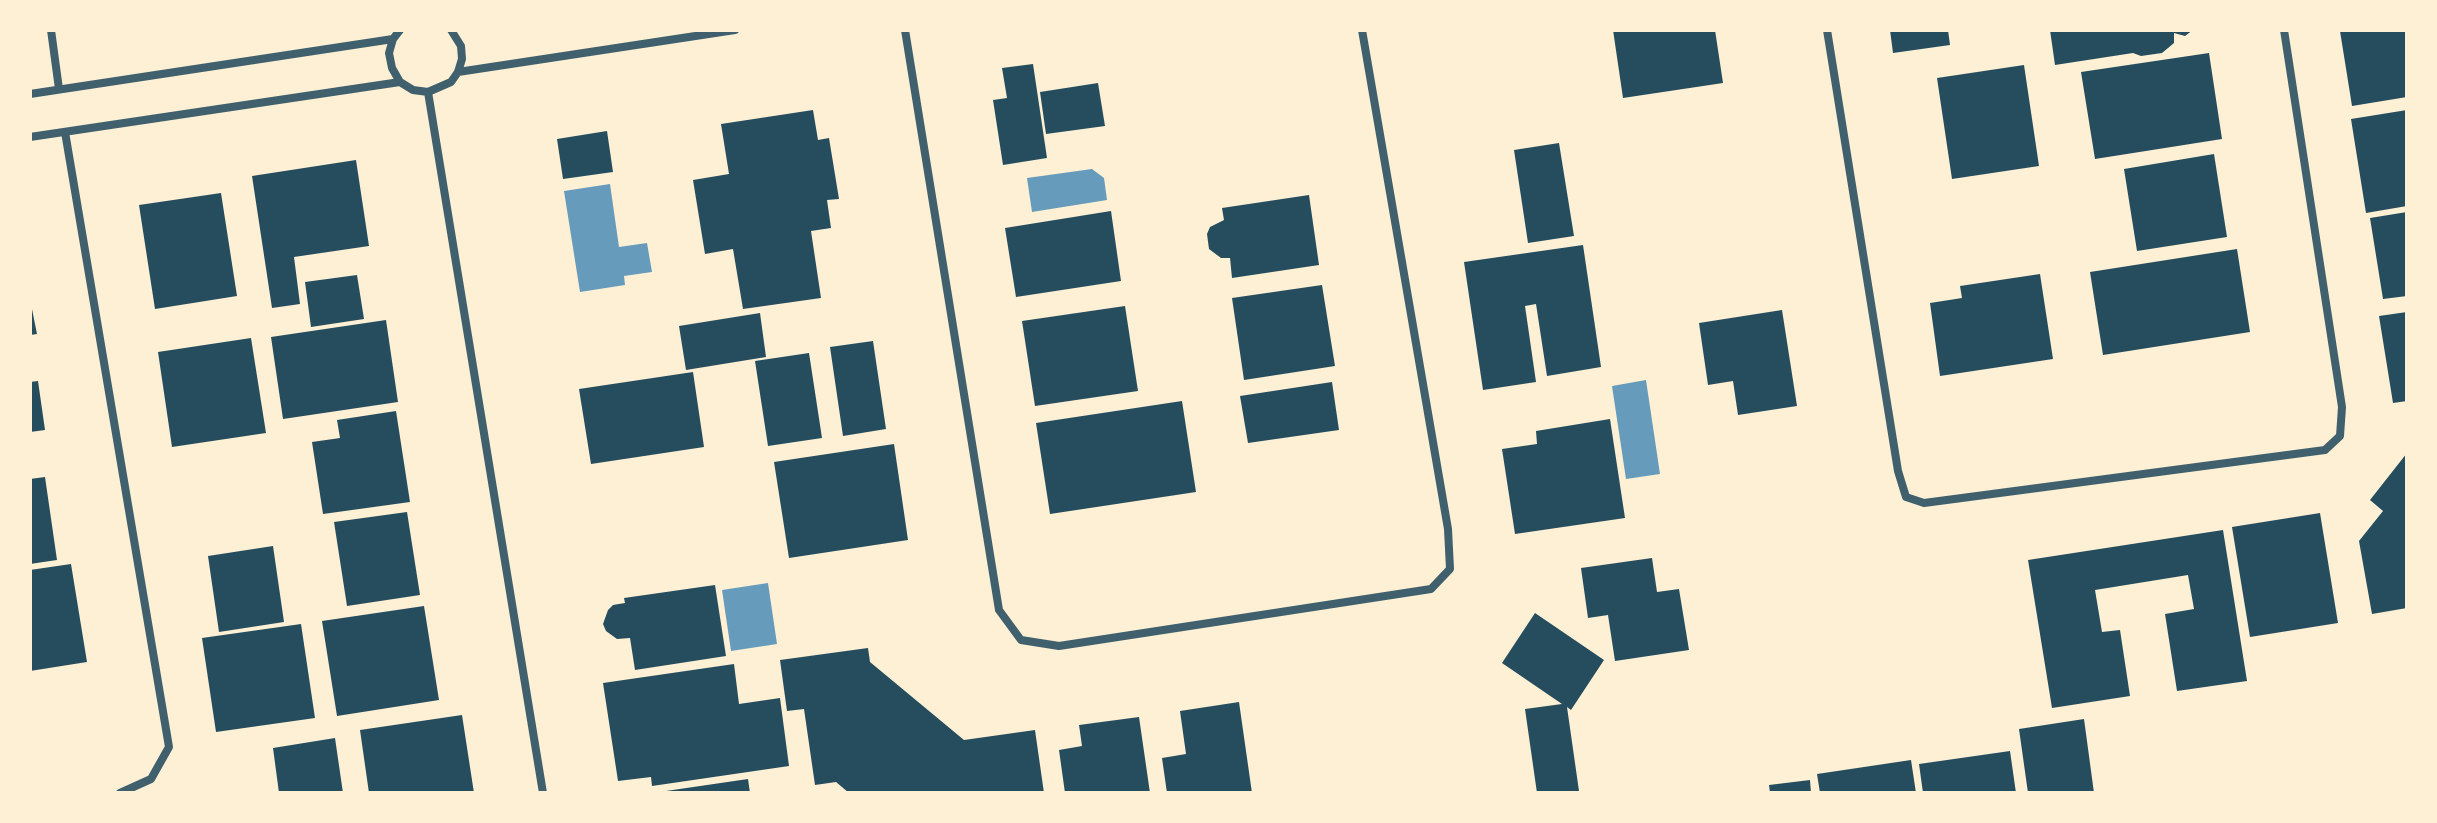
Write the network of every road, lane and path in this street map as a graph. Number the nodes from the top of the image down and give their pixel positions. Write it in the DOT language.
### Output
graph roads {
  1 [pos="51,30"];
  2 [pos="400,30"];
  3 [pos="451,30"];
  4 [pos="735,30"];
  5 [pos="905,30"];
  6 [pos="1362,30"];
  7 [pos="1827,30"];
  8 [pos="2284,30"];
  9 [pos="393,39"];
  10 [pos="458,72"];
  11 [pos="400,82"];
  12 [pos="59,89"];
  13 [pos="428,92"];
  14 [pos="30,94"];
  15 [pos="65,132"];
  16 [pos="30,137"];
  17 [pos="120,793"];
  18 [pos="543,793"];
  1 -- 12 [label="street"];
  2 -- 9 [label="street"];
  3 -- 10 [label="street"];
  4 -- 10 [label="street"];
  5 -- 6 [label="street"];
  7 -- 8 [label="street"];
  9 -- 11 [label="street"];
  9 -- 12 [label="street"];
  10 -- 13 [label="street"];
  11 -- 13 [label="street"];
  11 -- 15 [label="street"];
  12 -- 14 [label="street"];
  13 -- 18 [label="street"];
  15 -- 16 [label="street"];
  15 -- 17 [label="street"];
}
